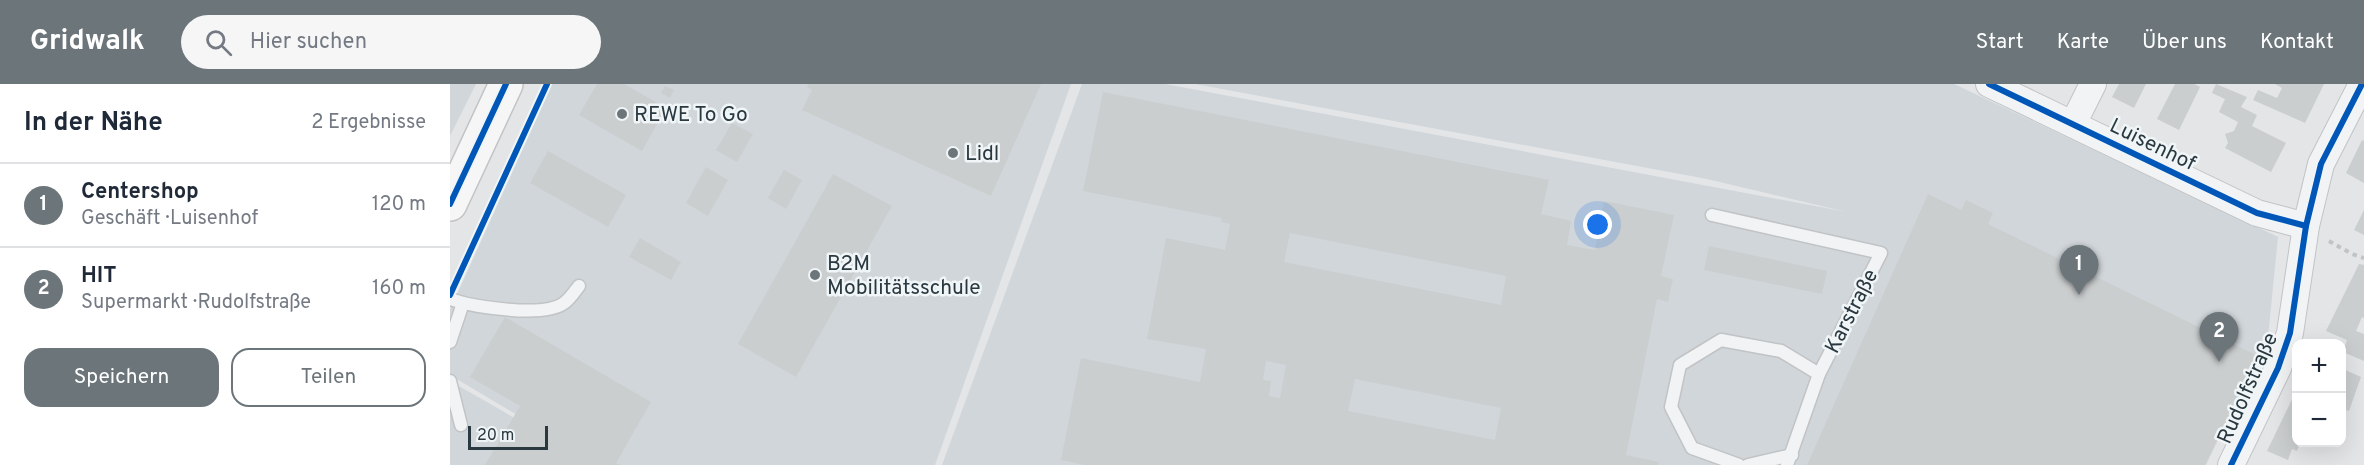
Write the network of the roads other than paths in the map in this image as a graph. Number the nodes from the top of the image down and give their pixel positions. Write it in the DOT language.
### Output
graph roads {
  1 [pos="506,84"];
  2 [pos="1989,84"];
  3 [pos="2092,84"];
  4 [pos="2361,84"];
  5 [pos="2073,124"];
  6 [pos="450,204"];
  7 [pos="1712,215"];
  8 [pos="2306,226"];
  9 [pos="579,286"];
  10 [pos="450,299"];
  11 [pos="463,303"];
  12 [pos="450,342"];
  13 [pos="1818,374"];
  14 [pos="450,381"];
  15 [pos="461,425"];
  16 [pos="1789,460"];
  17 [pos="1739,465"];
  18 [pos="1748,465"];
  19 [pos="2231,465"];
  1 -- 6 [label="main road"];
  2 -- 5 [label="street, Luisenhof"];
  3 -- 5 [label="street"];
  4 -- 8 [label="street, Rudolfstraße"];
  5 -- 8 [label="street, Luisenhof"];
  7 -- 13 [label="lane, Karstraße"];
  8 -- 19 [label="street, Rudolfstraße"];
  9 -- 11 [label="lane"];
  10 -- 11 [label="lane"];
  11 -- 12 [label="lane"];
  13 -- 16 [label="lane, Karstraße"];
  13 -- 17 [label="lane"];
  14 -- 15 [label="lane"];
  16 -- 18 [label="lane"];
}
